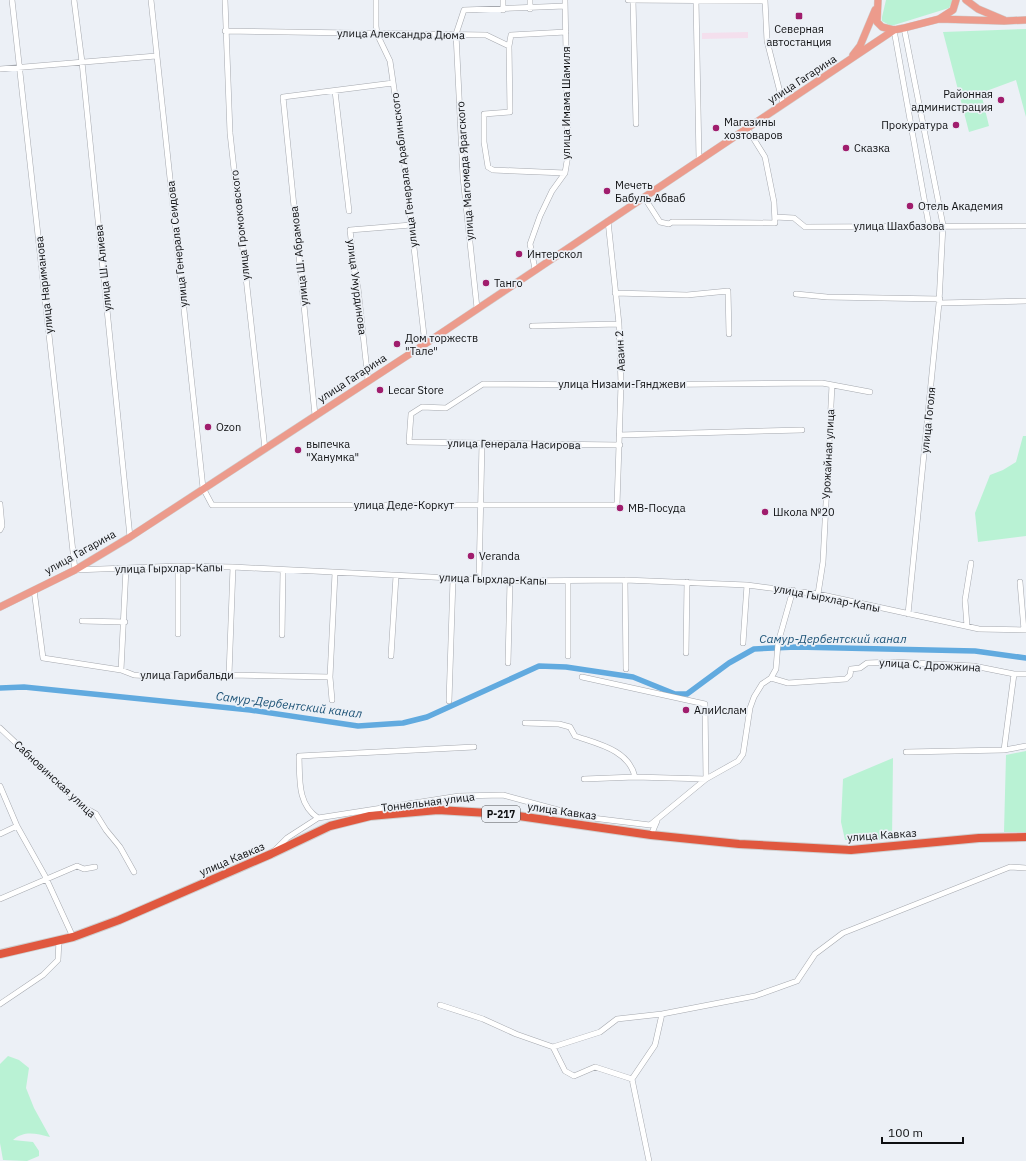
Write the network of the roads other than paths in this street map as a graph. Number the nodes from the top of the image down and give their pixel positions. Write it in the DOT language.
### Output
graph roads {
  1 [pos="12,0"];
  2 [pos="74,0"];
  3 [pos="151,0"];
  4 [pos="225,0"];
  5 [pos="376,0"];
  6 [pos="503,0"];
  7 [pos="530,0"];
  8 [pos="565,0"];
  9 [pos="628,0"];
  10 [pos="633,0"];
  11 [pos="696,0"];
  12 [pos="765,0"];
  13 [pos="956,0"];
  14 [pos="966,0"];
  15 [pos="878,3"];
  16 [pos="565,6"];
  17 [pos="530,9"];
  18 [pos="504,10"];
  19 [pos="939,18"];
  20 [pos="1026,20"];
  21 [pos="904,28"];
  22 [pos="894,30"];
  23 [pos="225,31"];
  24 [pos="566,32"];
  25 [pos="377,34"];
  26 [pos="456,34"];
  27 [pos="509,46"];
  28 [pos="156,56"];
  29 [pos="82,62"];
  30 [pos="849,62"];
  31 [pos="20,67"];
  32 [pos="0,69"];
  33 [pos="393,83"];
  34 [pos="334,91"];
  35 [pos="783,104"];
  36 [pos="636,124"];
  37 [pos="747,128"];
  38 [pos="699,160"];
  39 [pos="565,173"];
  40 [pos="644,197"];
  41 [pos="348,211"];
  42 [pos="775,220"];
  43 [pos="608,221"];
  44 [pos="411,225"];
  45 [pos="943,225"];
  46 [pos="929,226"];
  47 [pos="1026,226"];
  48 [pos="535,269"];
  49 [pos="616,292"];
  50 [pos="796,294"];
  51 [pos="939,301"];
  52 [pos="1026,301"];
  53 [pos="477,308"];
  54 [pos="619,324"];
  55 [pos="532,326"];
  56 [pos="729,334"];
  57 [pos="424,344"];
  58 [pos="368,380"];
  59 [pos="621,384"];
  60 [pos="832,385"];
  61 [pos="870,392"];
  62 [pos="315,415"];
  63 [pos="802,430"];
  64 [pos="619,435"];
  65 [pos="409,442"];
  66 [pos="482,443"];
  67 [pos="620,445"];
  68 [pos="265,450"];
  69 [pos="203,488"];
  70 [pos="0,504"];
  71 [pos="481,505"];
  72 [pos="617,505"];
  73 [pos="0,530"];
  74 [pos="130,537"];
  75 [pos="971,563"];
  76 [pos="178,566"];
  77 [pos="233,567"];
  78 [pos="126,568"];
  79 [pos="75,570"];
  80 [pos="283,570"];
  81 [pos="335,573"];
  82 [pos="396,576"];
  83 [pos="453,578"];
  84 [pos="479,579"];
  85 [pos="510,580"];
  86 [pos="625,580"];
  87 [pos="568,582"];
  88 [pos="687,582"];
  89 [pos="1020,582"];
  90 [pos="747,585"];
  91 [pos="34,590"];
  92 [pos="793,590"];
  93 [pos="818,594"];
  94 [pos="0,607"];
  95 [pos="908,614"];
  96 [pos="82,621"];
  97 [pos="125,622"];
  98 [pos="967,626"];
  99 [pos="1025,630"];
  100 [pos="178,634"];
  101 [pos="282,635"];
  102 [pos="743,643"];
  103 [pos="686,653"];
  104 [pos="391,656"];
  105 [pos="568,656"];
  106 [pos="508,663"];
  107 [pos="626,669"];
  108 [pos="121,670"];
  109 [pos="1014,674"];
  110 [pos="1026,674"];
  111 [pos="229,675"];
  112 [pos="330,677"];
  113 [pos="582,677"];
  114 [pos="771,678"];
  115 [pos="332,700"];
  116 [pos="449,701"];
  117 [pos="525,723"];
  118 [pos="0,728"];
  119 [pos="1026,746"];
  120 [pos="474,747"];
  121 [pos="1004,750"];
  122 [pos="906,752"];
  123 [pos="635,777"];
  124 [pos="584,778"];
  125 [pos="706,779"];
  126 [pos="0,786"];
  127 [pos="318,818"];
  128 [pos="657,820"];
  129 [pos="17,826"];
  130 [pos="0,834"];
  131 [pos="651,835"];
  132 [pos="1026,837"];
  133 [pos="271,854"];
  134 [pos="95,867"];
  135 [pos="1026,868"];
  136 [pos="134,872"];
  137 [pos="45,880"];
  138 [pos="0,899"];
  139 [pos="73,937"];
  140 [pos="60,940"];
  141 [pos="0,954"];
  142 [pos="0,1004"];
  143 [pos="440,1006"];
  144 [pos="662,1014"];
  145 [pos="553,1047"];
  146 [pos="632,1079"];
  147 [pos="649,1161"];
  1 -- 31 [label="street, улица Нариманова"];
  2 -- 29 [label="street, улица Ш. Алиева"];
  3 -- 28 [label="street, улица Генерала Сеидова"];
  4 -- 23 [label="street, улица Громоковского"];
  5 -- 25 [label="street, улица Генерала Араблинского"];
  6 -- 18 [label="street"];
  7 -- 17 [label="street"];
  8 -- 16 [label="street, улица Имама Шамиля"];
  9 -- 10 [label="street"];
  10 -- 11 [label="street"];
  10 -- 36 [label="street"];
  11 -- 12 [label="street"];
  11 -- 38 [label="street"];
  12 -- 35 [label="street"];
  13 -- 19 [label="main road"];
  14 -- 20 [label="main road"];
  15 -- 22 [label="main road"];
  15 -- 30 [label="main road, улица Гагарина"];
  16 -- 17 [label="street"];
  16 -- 24 [label="street, улица Имама Шамиля"];
  17 -- 18 [label="street"];
  18 -- 26 [label="street"];
  19 -- 20 [label="main road"];
  19 -- 21 [label="main road"];
  21 -- 22 [label="main road"];
  21 -- 45 [label="street, улица Гоголя"];
  22 -- 30 [label="main road, улица Гагарина"];
  22 -- 46 [label="street"];
  23 -- 25 [label="street, улица Александра Дюма"];
  23 -- 68 [label="street, улица Громоковского"];
  24 -- 27 [label="street"];
  24 -- 39 [label="street, улица Имама Шамиля"];
  25 -- 26 [label="street, улица Александра Дюма"];
  25 -- 33 [label="street, улица Генерала Араблинского"];
  26 -- 27 [label="street, улица Александра Дюма"];
  26 -- 53 [label="street, улица Магомеда Ярагского"];
  27 -- 39 [label="street"];
  28 -- 29 [label="street"];
  28 -- 69 [label="street, улица Генерала Сеидова"];
  29 -- 31 [label="street"];
  29 -- 74 [label="street, улица Ш. Алиева"];
  30 -- 35 [label="main road, улица Гагарина"];
  31 -- 32 [label="street"];
  31 -- 79 [label="street, улица Нариманова"];
  33 -- 34 [label="street"];
  33 -- 44 [label="street, улица Генерала Араблинского"];
  34 -- 41 [label="street"];
  34 -- 62 [label="street, улица Ш. Абрамова"];
  35 -- 37 [label="main road, улица Гагарина"];
  37 -- 38 [label="main road, улица Гагарина"];
  37 -- 42 [label="street"];
  38 -- 40 [label="main road, улица Гагарина"];
  39 -- 48 [label="street, улица Имама Шамиля"];
  40 -- 42 [label="street, улица Шахбазова"];
  40 -- 43 [label="main road, улица Гагарина"];
  42 -- 46 [label="street, улица Шахбазова"];
  43 -- 48 [label="main road, улица Гагарина"];
  43 -- 49 [label="street, Аваин 2"];
  44 -- 57 [label="street, улица Генерала Араблинского"];
  44 -- 58 [label="street, улица Умурдинова"];
  45 -- 46 [label="street, улица Шахбазова"];
  45 -- 47 [label="street, улица Шахбазова"];
  45 -- 51 [label="street, улица Гоголя"];
  48 -- 53 [label="main road, улица Гагарина"];
  49 -- 54 [label="street, Аваин 2"];
  49 -- 56 [label="street"];
  50 -- 51 [label="street"];
  51 -- 52 [label="street"];
  51 -- 95 [label="street, улица Гоголя"];
  53 -- 57 [label="main road, улица Гагарина"];
  54 -- 55 [label="street"];
  54 -- 59 [label="street, Аваин 2"];
  57 -- 58 [label="main road, улица Гагарина"];
  58 -- 62 [label="main road, улица Гагарина"];
  59 -- 60 [label="street, улица Низами-Гянджеви"];
  59 -- 64 [label="street, Аваин 2"];
  59 -- 65 [label="street, улица Низами-Гянджеви"];
  60 -- 61 [label="street, улица Низами-Гянджеви"];
  60 -- 93 [label="street, Урожайная улица"];
  62 -- 68 [label="main road, улица Гагарина"];
  63 -- 64 [label="street"];
  64 -- 67 [label="street, Аваин 2"];
  65 -- 66 [label="street, улица Генерала Насирова"];
  66 -- 67 [label="street, улица Генерала Насирова"];
  66 -- 71 [label="street"];
  67 -- 72 [label="street, Аваин 2"];
  68 -- 69 [label="main road, улица Гагарина"];
  69 -- 71 [label="street, улица Деде-Коркут"];
  69 -- 74 [label="main road, улица Гагарина"];
  70 -- 73 [label="street"];
  71 -- 72 [label="street, улица Деде-Коркут"];
  71 -- 84 [label="street"];
  74 -- 79 [label="main road, улица Гагарина"];
  75 -- 98 [label="street"];
  76 -- 77 [label="street, улица Гырхлар-Капы"];
  76 -- 78 [label="street, улица Гырхлар-Капы"];
  76 -- 100 [label="street"];
  77 -- 80 [label="street, улица Гырхлар-Капы"];
  77 -- 111 [label="street"];
  78 -- 79 [label="street, улица Гырхлар-Капы"];
  78 -- 97 [label="street"];
  79 -- 91 [label="main road, улица Гагарина"];
  80 -- 81 [label="street, улица Гырхлар-Капы"];
  80 -- 101 [label="street"];
  81 -- 82 [label="street, улица Гырхлар-Капы"];
  81 -- 112 [label="street"];
  82 -- 83 [label="street, улица Гырхлар-Капы"];
  82 -- 104 [label="street"];
  83 -- 84 [label="street, улица Гырхлар-Капы"];
  83 -- 116 [label="street"];
  84 -- 85 [label="street, улица Гырхлар-Капы"];
  85 -- 87 [label="street, улица Гырхлар-Капы"];
  85 -- 106 [label="street"];
  86 -- 87 [label="street, улица Гырхлар-Капы"];
  86 -- 88 [label="street, улица Гырхлар-Капы"];
  86 -- 107 [label="street"];
  87 -- 105 [label="street"];
  88 -- 90 [label="street, улица Гырхлар-Капы"];
  88 -- 103 [label="street"];
  89 -- 99 [label="street"];
  90 -- 92 [label="street, улица Гырхлар-Капы"];
  90 -- 102 [label="street"];
  91 -- 94 [label="main road, улица Гагарина"];
  91 -- 108 [label="street, улица Гарибальди"];
  92 -- 93 [label="street, улица Гырхлар-Капы"];
  92 -- 114 [label="street"];
  93 -- 95 [label="street, улица Гырхлар-Капы"];
  95 -- 98 [label="street"];
  96 -- 97 [label="street"];
  97 -- 108 [label="street"];
  98 -- 99 [label="street"];
  108 -- 111 [label="street, улица Гарибальди"];
  109 -- 110 [label="street, улица С. Дрожжина"];
  109 -- 114 [label="street, улица С. Дрожжина"];
  109 -- 121 [label="street"];
  111 -- 112 [label="street, улица Гарибальди"];
  112 -- 115 [label="street"];
  113 -- 125 [label="street"];
  114 -- 125 [label="street, Тоннельная улица"];
  117 -- 123 [label="street"];
  118 -- 136 [label="street, Сабновинская улица"];
  119 -- 121 [label="street"];
  120 -- 127 [label="street"];
  121 -- 122 [label="street"];
  123 -- 124 [label="street"];
  123 -- 125 [label="street"];
  125 -- 128 [label="street, Тоннельная улица"];
  126 -- 129 [label="street"];
  127 -- 128 [label="street, Тоннельная улица"];
  127 -- 133 [label="street"];
  128 -- 131 [label="street"];
  129 -- 130 [label="street"];
  129 -- 137 [label="street"];
  131 -- 132 [label="highway, улица Кавказ / Р-217"];
  131 -- 133 [label="highway, улица Кавказ / Р-217"];
  133 -- 139 [label="highway, улица Кавказ / Р-217"];
  134 -- 137 [label="street"];
  135 -- 144 [label="street"];
  137 -- 138 [label="street"];
  137 -- 139 [label="street"];
  139 -- 140 [label="highway, улица Кавказ / Р-217"];
  140 -- 141 [label="highway, улица Кавказ / Р-217"];
  140 -- 142 [label="street"];
  143 -- 145 [label="street"];
  144 -- 145 [label="street"];
  144 -- 146 [label="street"];
  145 -- 146 [label="street"];
  146 -- 147 [label="street"];
}
